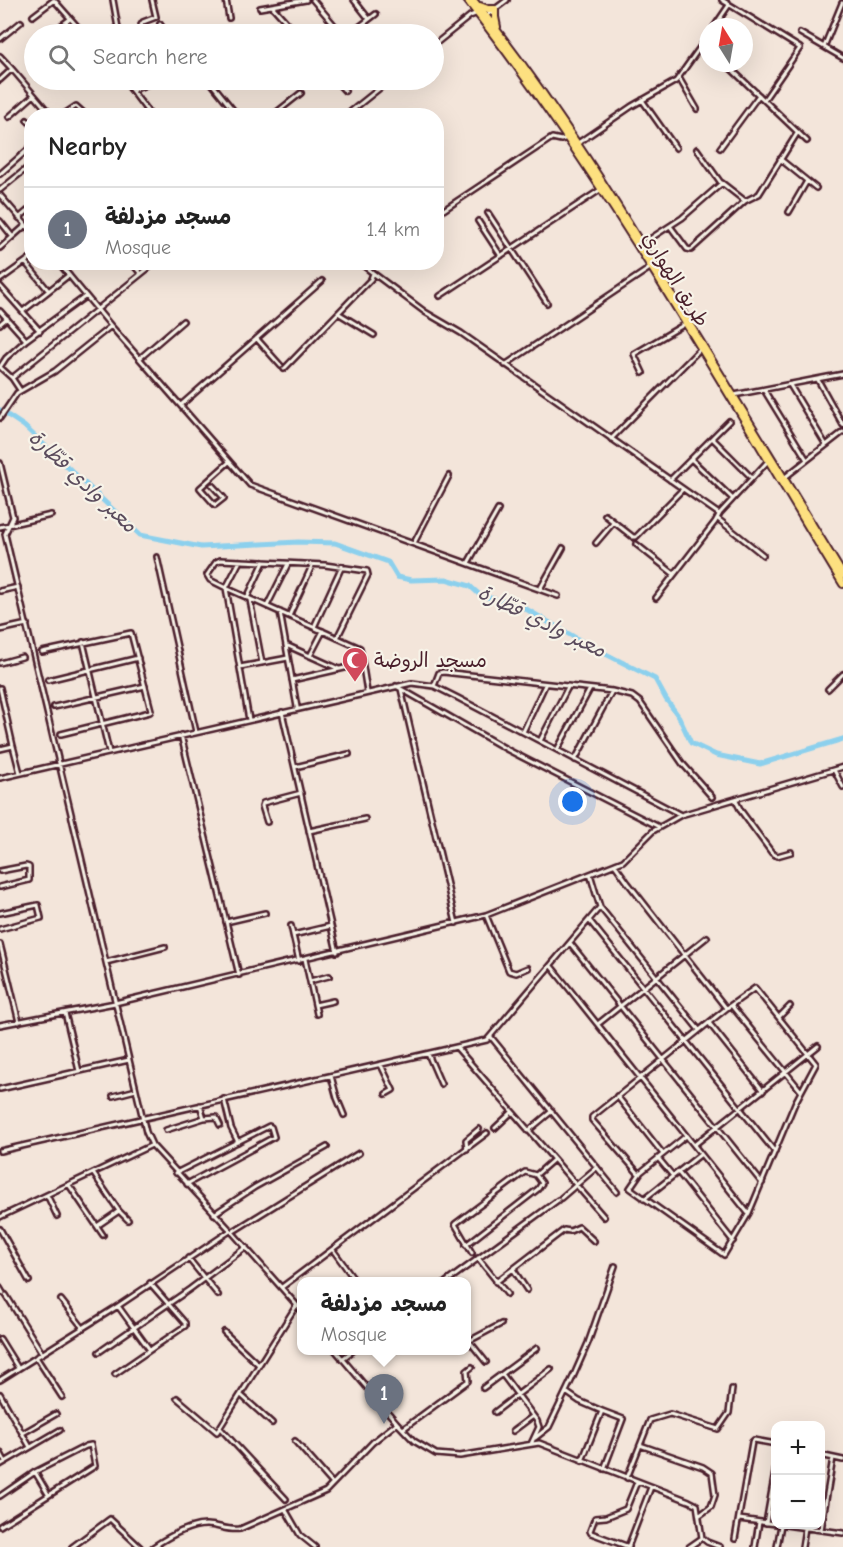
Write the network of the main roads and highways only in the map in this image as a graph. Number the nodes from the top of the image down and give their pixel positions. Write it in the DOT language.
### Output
graph roads {
  1 [pos="472,2"];
  2 [pos="500,33"];
  3 [pos="561,123"];
  4 [pos="805,517"];
  5 [pos="843,575"];
  6 [pos="843,584"];
  1 -- 2 [label="highway, طريق الهواري"];
  1 -- 2 [label="highway"];
  1 -- 3 [label="highway, طريق الهواري"];
  2 -- 3 [label="highway, طريق الهواري"];
  3 -- 4 [label="highway, طريق الهواري"];
  3 -- 4 [label="highway, طريق الهواري"];
  4 -- 5 [label="highway, طريق الهواري"];
  4 -- 6 [label="highway, طريق الهواري"];
}
